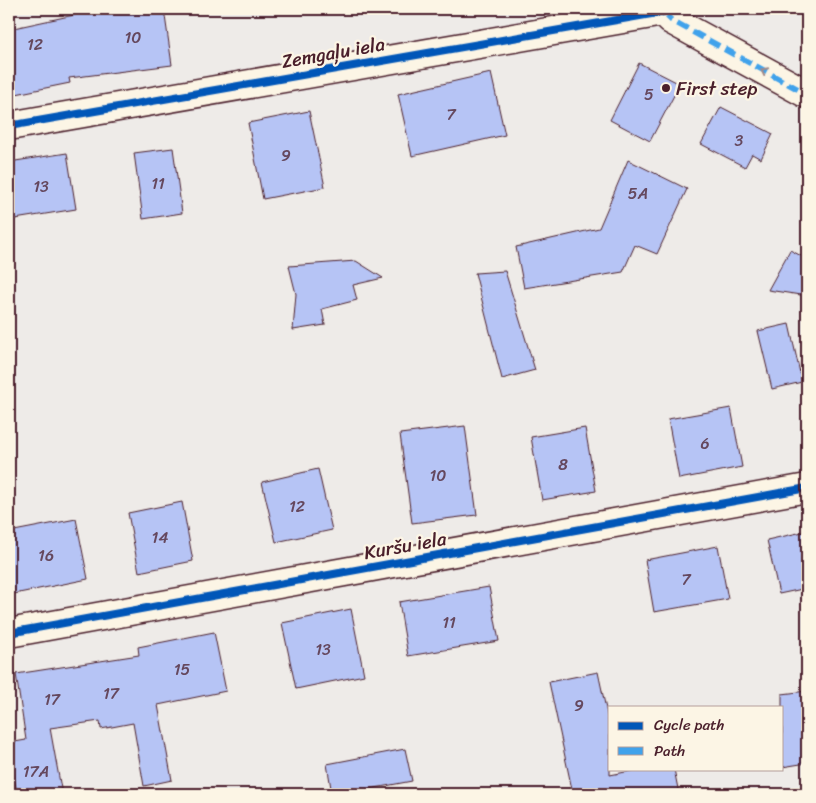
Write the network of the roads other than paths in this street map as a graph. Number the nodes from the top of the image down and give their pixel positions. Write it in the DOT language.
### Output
graph roads {
  1 [pos="662,10"];
  2 [pos="807,94"];
  3 [pos="9,126"];
  4 [pos="807,488"];
  5 [pos="9,633"];
  2 -- 1 [label="street, Zemgaļu iela, one-way"];
  1 -- 3 [label="street, Zemgaļu iela"];
  4 -- 5 [label="street, Kuršu iela"];
}
